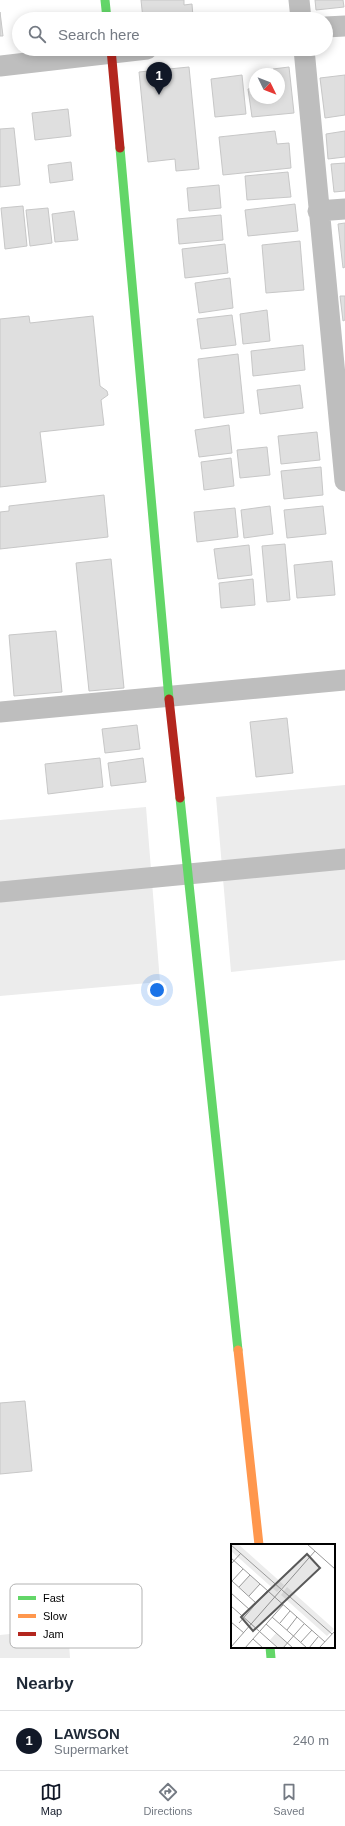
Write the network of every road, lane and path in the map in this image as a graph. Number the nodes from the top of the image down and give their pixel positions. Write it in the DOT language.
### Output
graph roads {
  1 [pos="105,0"];
  2 [pos="299,0"];
  3 [pos="106,12"];
  4 [pos="300,12"];
  5 [pos="345,26"];
  6 [pos="333,27"];
  7 [pos="74,56"];
  8 [pos="111,56"];
  9 [pos="305,56"];
  10 [pos="0,66"];
  11 [pos="345,209"];
  12 [pos="318,211"];
  13 [pos="341,388"];
  14 [pos="345,481"];
  15 [pos="345,680"];
  16 [pos="169,696"];
  17 [pos="0,712"];
  18 [pos="345,859"];
  19 [pos="187,873"];
  20 [pos="0,892"];
  21 [pos="259,1544"];
  22 [pos="270,1648"];
  23 [pos="271,1658"];
  1 -- 3 [label="street"];
  2 -- 4 [label="street"];
  5 -- 6 [label="street"];
  7 -- 10 [label="street"];
  8 -- 16 [label="street"];
  9 -- 12 [label="street"];
  11 -- 12 [label="street"];
  12 -- 13 [label="street"];
  13 -- 14 [label="street"];
  15 -- 16 [label="street"];
  16 -- 17 [label="street"];
  16 -- 19 [label="street"];
  18 -- 19 [label="street"];
  19 -- 20 [label="street"];
  19 -- 21 [label="street"];
  22 -- 23 [label="street"];
}
